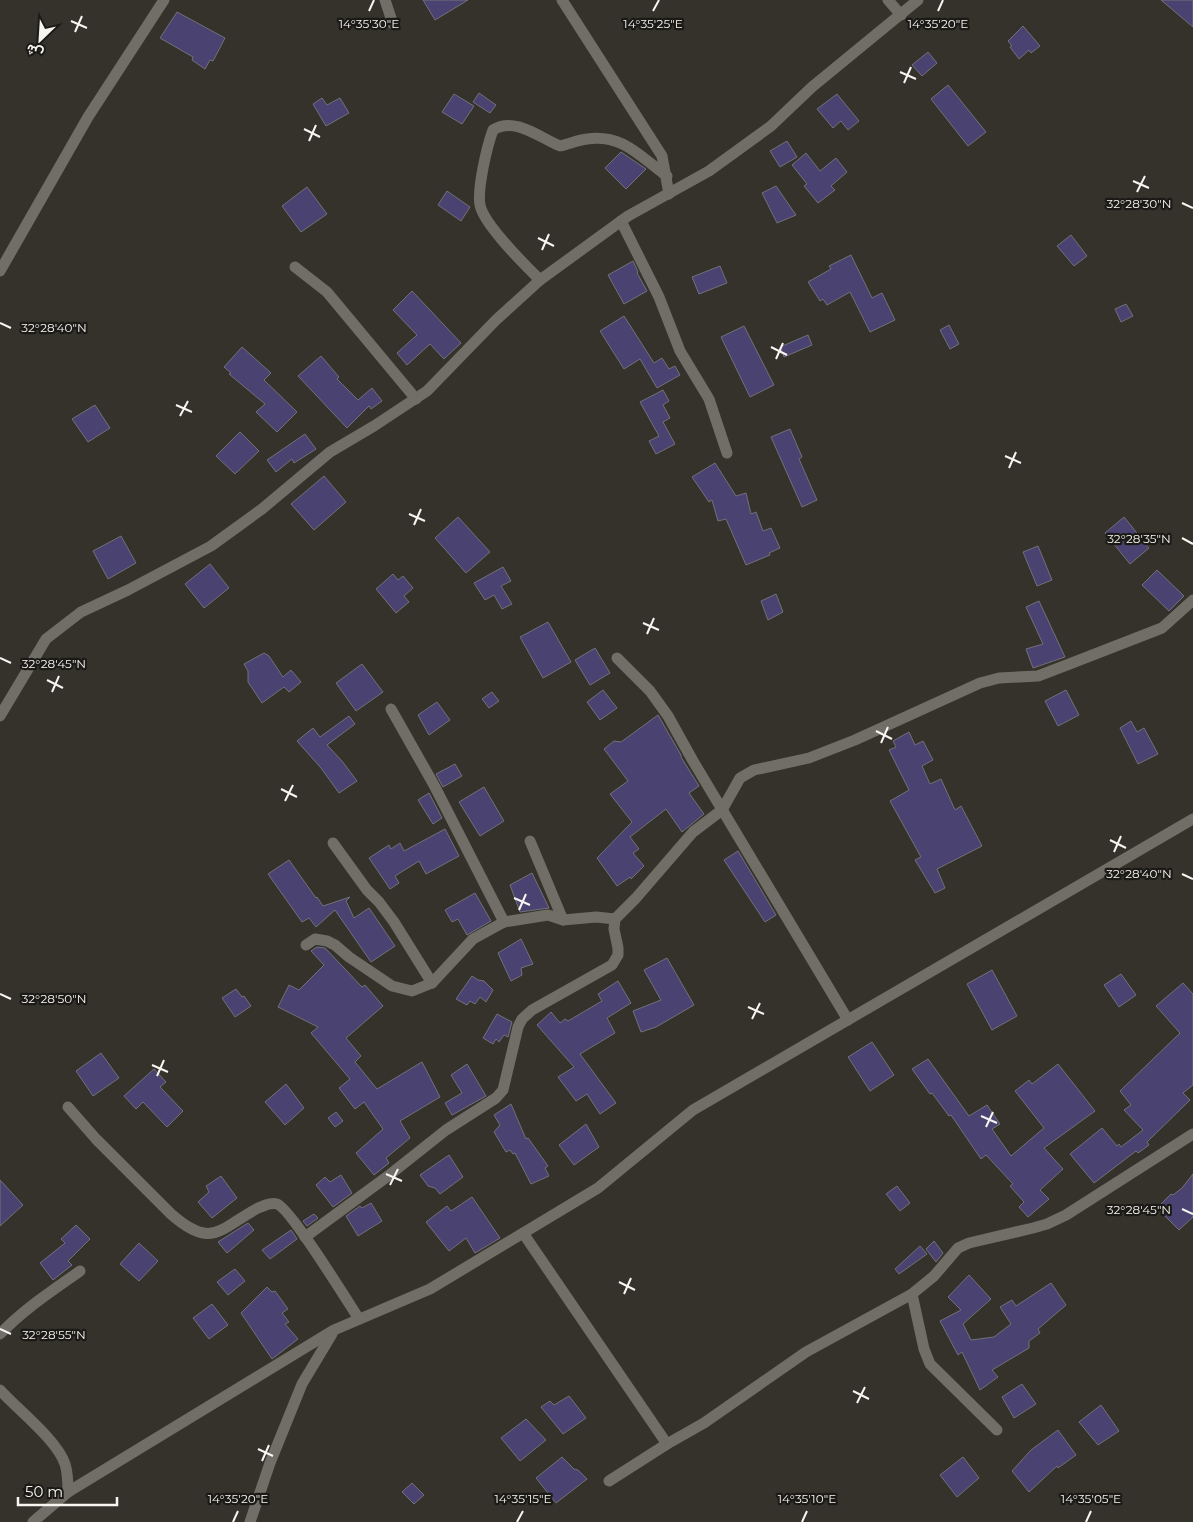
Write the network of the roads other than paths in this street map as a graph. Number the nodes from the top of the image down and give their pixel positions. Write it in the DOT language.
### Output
graph roads {
  1 [pos="164,0"];
  2 [pos="385,0"];
  3 [pos="562,0"];
  4 [pos="888,0"];
  5 [pos="918,0"];
  6 [pos="901,15"];
  7 [pos="393,24"];
  8 [pos="667,176"];
  9 [pos="669,194"];
  10 [pos="621,221"];
  11 [pos="295,267"];
  12 [pos="0,271"];
  13 [pos="540,280"];
  14 [pos="416,399"];
  15 [pos="726,453"];
  16 [pos="1193,600"];
  17 [pos="617,658"];
  18 [pos="391,708"];
  19 [pos="0,716"];
  20 [pos="722,810"];
  21 [pos="1193,819"];
  22 [pos="530,841"];
  23 [pos="333,844"];
  24 [pos="615,918"];
  25 [pos="563,920"];
  26 [pos="504,922"];
  27 [pos="306,945"];
  28 [pos="432,983"];
  29 [pos="848,1020"];
  30 [pos="68,1107"];
  31 [pos="1193,1134"];
  32 [pos="523,1234"];
  33 [pos="305,1237"];
  34 [pos="80,1271"];
  35 [pos="912,1294"];
  36 [pos="359,1319"];
  37 [pos="334,1330"];
  38 [pos="0,1334"];
  39 [pos="0,1390"];
  40 [pos="997,1430"];
  41 [pos="667,1444"];
  42 [pos="609,1481"];
  43 [pos="68,1492"];
  44 [pos="33,1522"];
  45 [pos="250,1522"];
  1 -- 12 [label="street"];
  2 -- 7 [label="street"];
  3 -- 8 [label="street"];
  4 -- 6 [label="street"];
  5 -- 6 [label="street"];
  6 -- 9 [label="street"];
  8 -- 9 [label="street"];
  8 -- 13 [label="street"];
  9 -- 10 [label="street"];
  10 -- 13 [label="street"];
  10 -- 15 [label="street"];
  11 -- 14 [label="street"];
  13 -- 14 [label="street"];
  14 -- 19 [label="street"];
  16 -- 20 [label="street"];
  17 -- 20 [label="street"];
  18 -- 26 [label="street"];
  20 -- 24 [label="street"];
  20 -- 29 [label="street"];
  21 -- 29 [label="street"];
  22 -- 25 [label="street"];
  23 -- 28 [label="street"];
  24 -- 25 [label="street"];
  24 -- 33 [label="street"];
  25 -- 26 [label="street"];
  26 -- 28 [label="street"];
  27 -- 28 [label="street"];
  29 -- 32 [label="street"];
  30 -- 33 [label="street"];
  31 -- 35 [label="street"];
  32 -- 36 [label="street"];
  32 -- 41 [label="street"];
  33 -- 36 [label="street"];
  34 -- 38 [label="street"];
  35 -- 40 [label="street"];
  35 -- 41 [label="street"];
  36 -- 37 [label="street"];
  37 -- 43 [label="street"];
  37 -- 45 [label="street"];
  39 -- 43 [label="street"];
  41 -- 42 [label="street"];
  43 -- 44 [label="street"];
}
